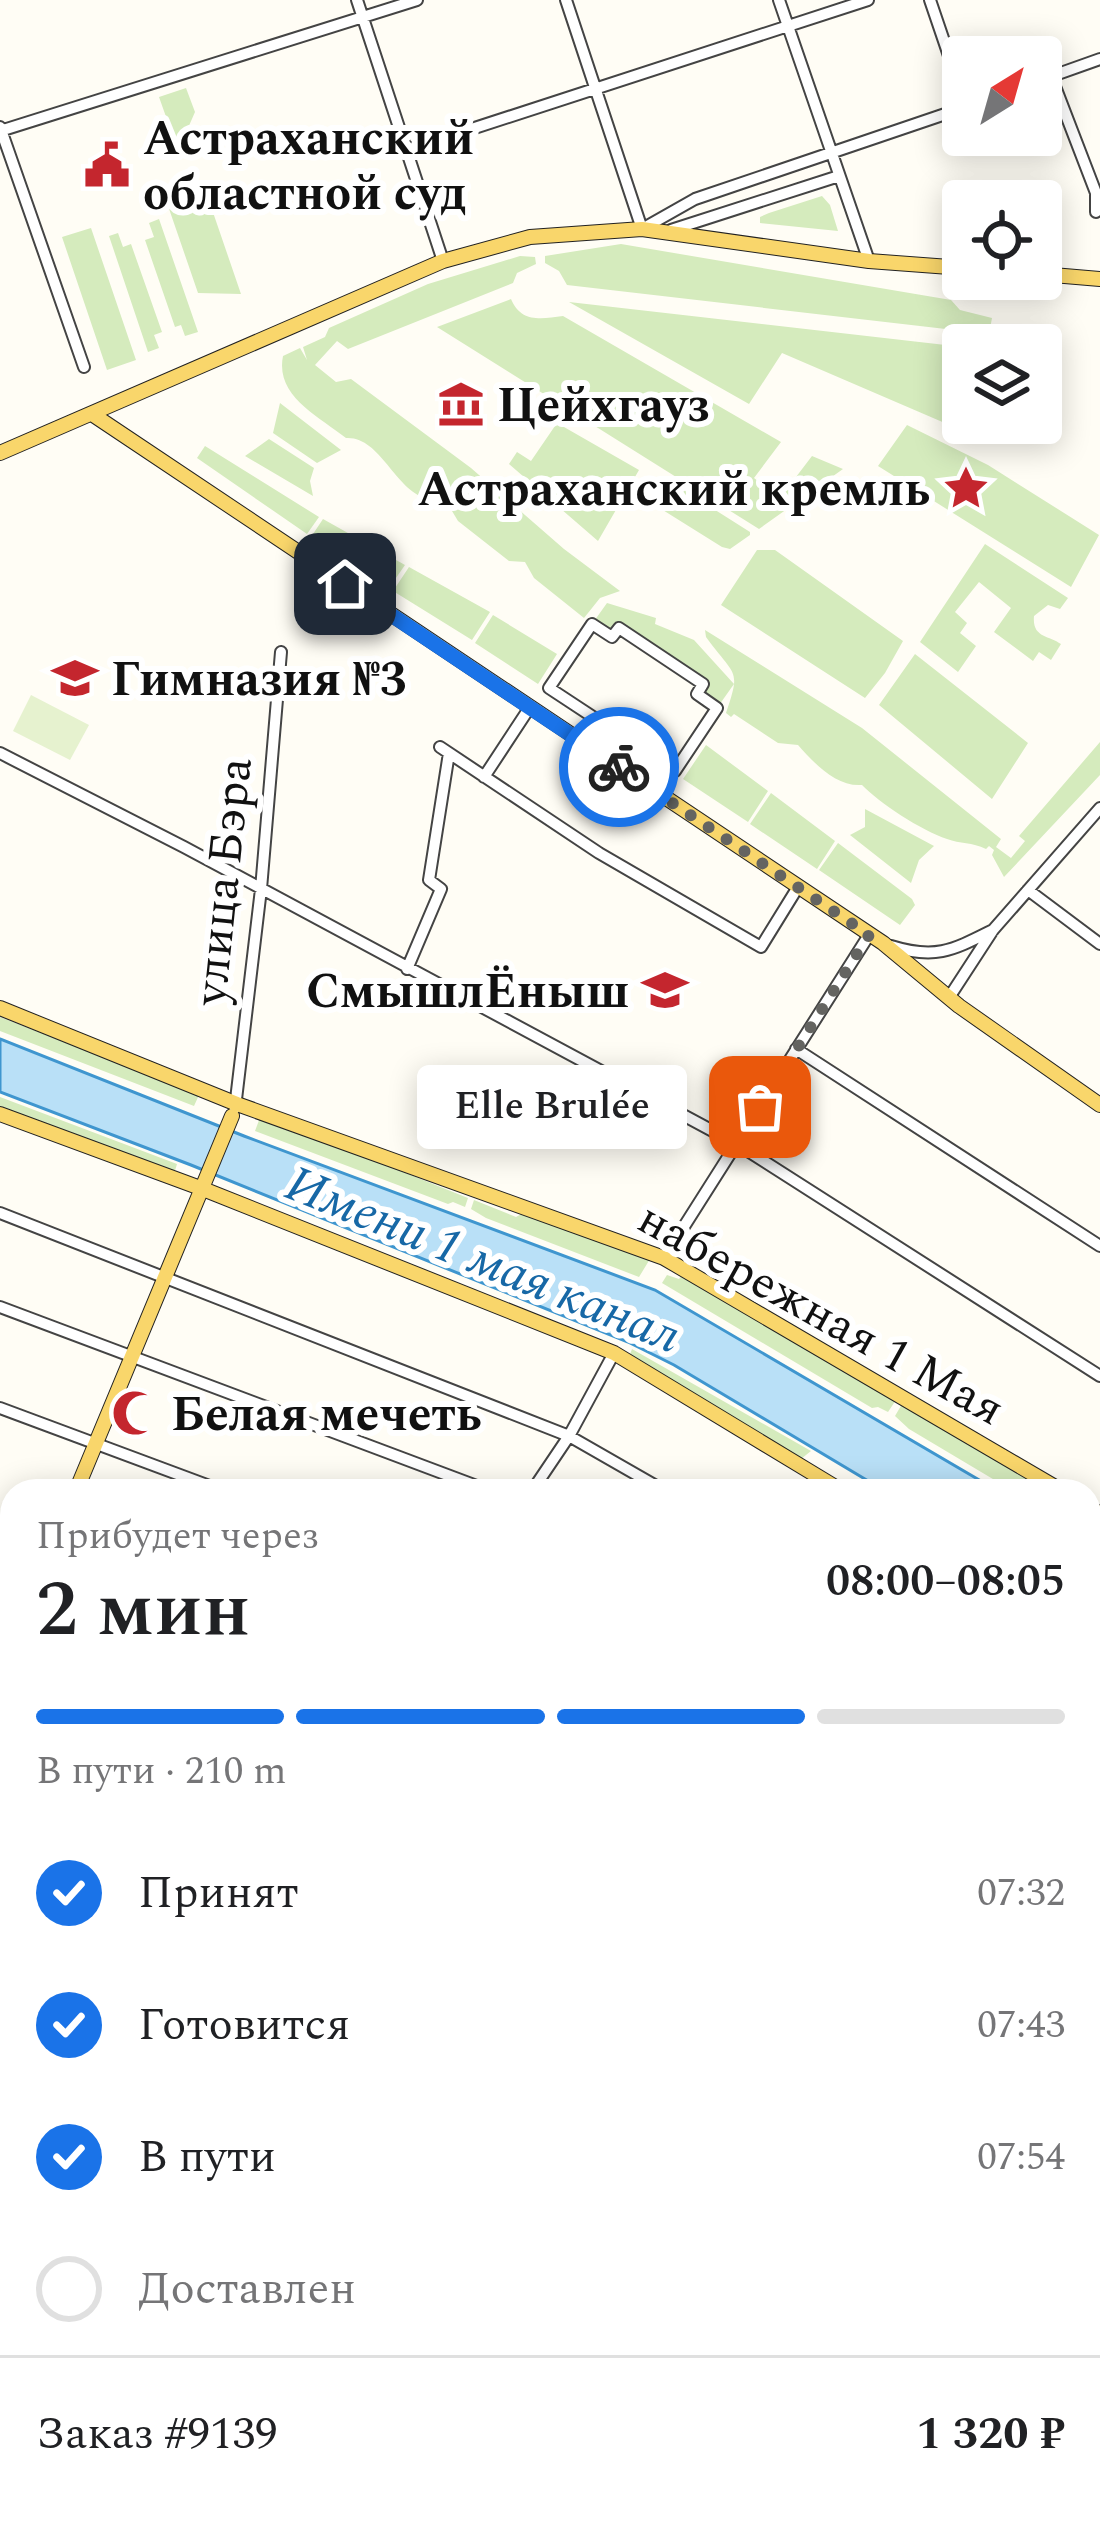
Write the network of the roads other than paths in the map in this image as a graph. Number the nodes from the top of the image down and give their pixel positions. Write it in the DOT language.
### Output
graph roads {
  1 [pos="357,0"];
  2 [pos="417,0"];
  3 [pos="566,0"];
  4 [pos="778,0"];
  5 [pos="868,0"];
  6 [pos="930,0"];
  7 [pos="363,18"];
  8 [pos="787,28"];
  9 [pos="942,36"];
  10 [pos="1100,59"];
  11 [pos="1062,72"];
  12 [pos="596,88"];
  13 [pos="942,115"];
  14 [pos="1062,115"];
  15 [pos="0,130"];
  16 [pos="407,150"];
  17 [pos="830,152"];
  18 [pos="839,176"];
  19 [pos="1096,212"];
  20 [pos="641,229"];
  21 [pos="659,234"];
  22 [pos="443,261"];
  23 [pos="869,261"];
  24 [pos="942,266"];
  25 [pos="1062,276"];
  26 [pos="1100,279"];
  27 [pos="84,367"];
  28 [pos="92,414"];
  29 [pos="3,446"];
  30 [pos="281,652"];
  31 [pos="530,707"];
  32 [pos="0,753"];
  33 [pos="676,771"];
  34 [pos="484,777"];
  35 [pos="1100,808"];
  36 [pos="798,887"];
  37 [pos="261,889"];
  38 [pos="1028,890"];
  39 [pos="994,930"];
  40 [pos="876,939"];
  41 [pos="1100,944"];
  42 [pos="407,969"];
  43 [pos="950,996"];
  44 [pos="0,1008"];
  45 [pos="796,1049"];
  46 [pos="1100,1105"];
  47 [pos="234,1110"];
  48 [pos="0,1114"];
  49 [pos="737,1144"];
  50 [pos="204,1185"];
  51 [pos="0,1213"];
  52 [pos="1100,1246"];
  53 [pos="664,1258"];
  54 [pos="165,1277"];
  55 [pos="0,1307"];
  56 [pos="614,1353"];
  57 [pos="133,1358"];
  58 [pos="1100,1376"];
  59 [pos="0,1408"];
  60 [pos="568,1436"];
  61 [pos="95,1446"];
  62 [pos="81,1479"];
  63 [pos="189,1479"];
  64 [pos="458,1479"];
  65 [pos="540,1479"];
  66 [pos="644,1479"];
  67 [pos="822,1479"];
  68 [pos="1042,1479"];
  1 -- 7 [label="street"];
  2 -- 7 [label="street"];
  3 -- 12 [label="street"];
  4 -- 8 [label="street"];
  5 -- 8 [label="street"];
  6 -- 9 [label="street"];
  7 -- 15 [label="street"];
  7 -- 16 [label="street"];
  8 -- 12 [label="street"];
  8 -- 17 [label="street"];
  10 -- 11 [label="street"];
  12 -- 16 [label="street"];
  12 -- 20 [label="street"];
  13 -- 17 [label="street"];
  14 -- 19 [label="street"];
  15 -- 27 [label="street"];
  16 -- 22 [label="street"];
  17 -- 18 [label="street"];
  17 -- 20 [label="street"];
  18 -- 21 [label="street"];
  18 -- 23 [label="street"];
  20 -- 21 [label="main road"];
  20 -- 22 [label="main road"];
  21 -- 23 [label="main road"];
  22 -- 28 [label="main road"];
  23 -- 24 [label="main road"];
  25 -- 26 [label="main road"];
  28 -- 29 [label="main road"];
  28 -- 31 [label="main road"];
  30 -- 37 [label="street, улица Бэра"];
  31 -- 34 [label="street"];
  31 -- 36 [label="main road"];
  32 -- 37 [label="street"];
  33 -- 33 [label="street"];
  34 -- 36 [label="street"];
  34 -- 42 [label="street"];
  35 -- 38 [label="street"];
  36 -- 40 [label="main road"];
  37 -- 42 [label="street"];
  37 -- 47 [label="street, улица Бэра"];
  38 -- 39 [label="street"];
  38 -- 41 [label="street"];
  39 -- 40 [label="street"];
  39 -- 43 [label="street"];
  40 -- 43 [label="main road"];
  40 -- 45 [label="street"];
  42 -- 49 [label="street"];
  43 -- 46 [label="main road"];
  44 -- 47 [label="main road, набережная 1 Мая"];
  45 -- 49 [label="street"];
  45 -- 52 [label="street"];
  47 -- 50 [label="main road"];
  47 -- 53 [label="main road, набережная 1 Мая"];
  48 -- 50 [label="main road"];
  49 -- 53 [label="street"];
  49 -- 58 [label="street"];
  50 -- 54 [label="main road"];
  50 -- 56 [label="main road"];
  51 -- 54 [label="street"];
  53 -- 68 [label="main road, набережная 1 Мая"];
  54 -- 57 [label="main road"];
  54 -- 60 [label="street"];
  55 -- 57 [label="street"];
  56 -- 60 [label="street"];
  56 -- 67 [label="main road"];
  57 -- 61 [label="main road"];
  57 -- 64 [label="street"];
  59 -- 61 [label="street"];
  60 -- 65 [label="street"];
  60 -- 66 [label="street"];
  61 -- 62 [label="main road"];
  61 -- 63 [label="street"];
}
